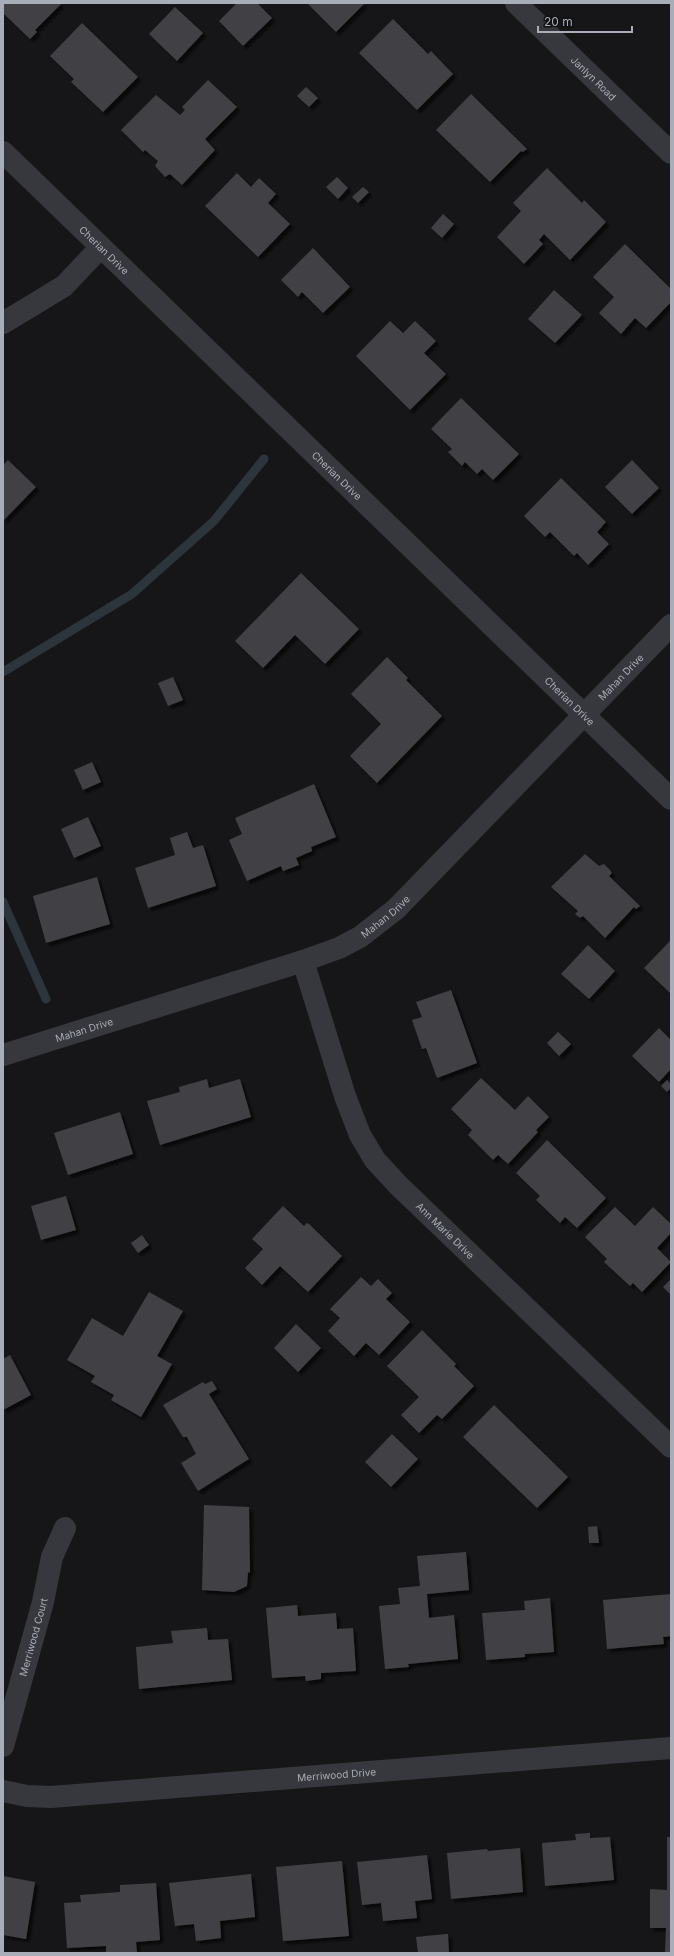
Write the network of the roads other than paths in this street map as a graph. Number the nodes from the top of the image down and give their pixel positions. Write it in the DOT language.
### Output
graph roads {
  1 [pos="516,3"];
  2 [pos="3,152"];
  3 [pos="671,152"];
  4 [pos="101,247"];
  5 [pos="3,324"];
  6 [pos="671,626"];
  7 [pos="585,716"];
  8 [pos="671,799"];
  9 [pos="303,961"];
  10 [pos="3,1054"];
  11 [pos="671,1447"];
  12 [pos="65,1528"];
  13 [pos="3,1746"];
  14 [pos="671,1748"];
  15 [pos="3,1791"];
  1 -- 3 [label="street, Janlyn Road"];
  2 -- 4 [label="street, Cherian Drive"];
  4 -- 5 [label="street"];
  4 -- 7 [label="street, Cherian Drive"];
  6 -- 7 [label="street, Mahan Drive"];
  7 -- 8 [label="street, Cherian Drive"];
  7 -- 9 [label="street, Mahan Drive"];
  9 -- 10 [label="street, Mahan Drive"];
  9 -- 11 [label="street, Ann Marie Drive"];
  12 -- 13 [label="street, Merriwood Court"];
  14 -- 15 [label="street, Merriwood Drive"];
}
